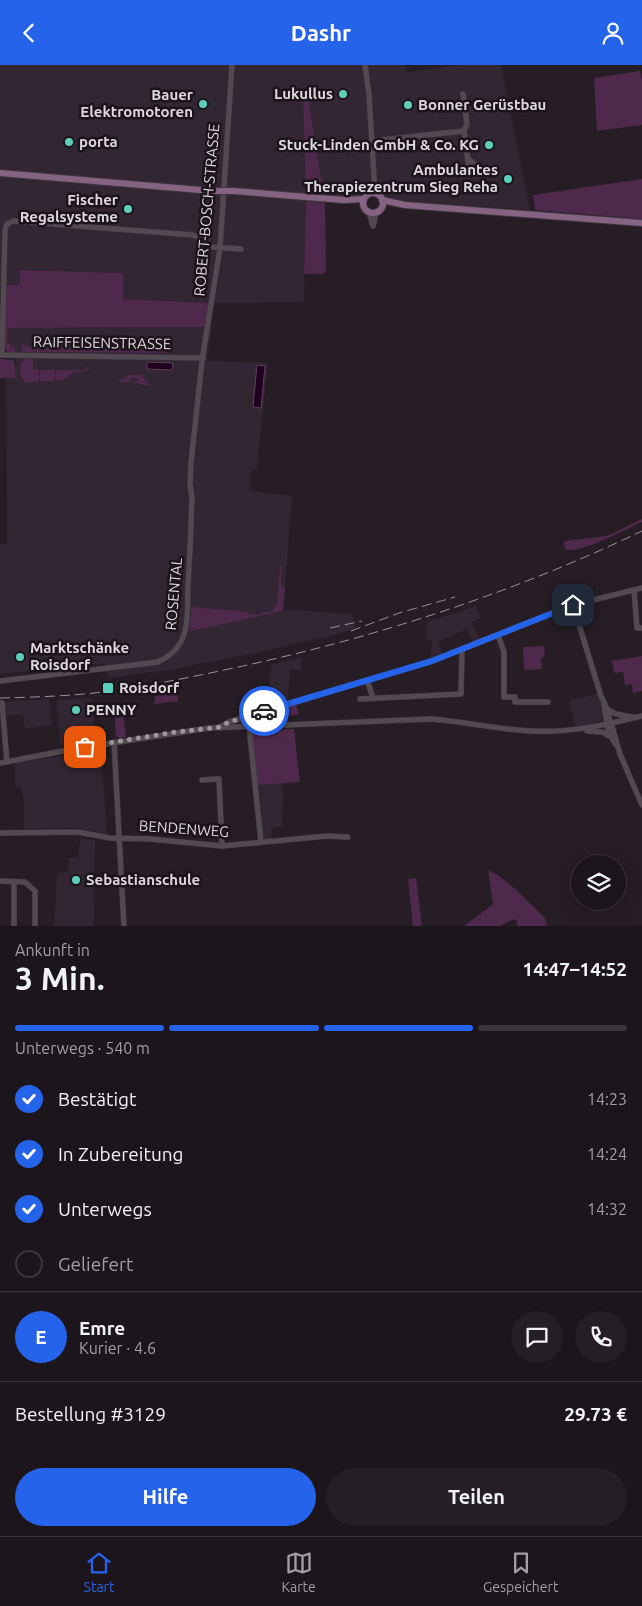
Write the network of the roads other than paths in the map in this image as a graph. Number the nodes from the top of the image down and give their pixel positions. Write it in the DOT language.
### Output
graph roads {
  1 [pos="232,65"];
  2 [pos="365,65"];
  3 [pos="463,94"];
  4 [pos="464,131"];
  5 [pos="371,141"];
  6 [pos="468,159"];
  7 [pos="0,173"];
  8 [pos="373,193"];
  9 [pos="363,202"];
  10 [pos="382,203"];
  11 [pos="642,223"];
  12 [pos="220,247"];
  13 [pos="241,249"];
  14 [pos="1,355"];
  15 [pos="203,357"];
  16 [pos="642,588"];
  17 [pos="634,590"];
  18 [pos="573,605"];
  19 [pos="642,628"];
  20 [pos="498,635"];
  21 [pos="462,650"];
  22 [pos="0,681"];
  23 [pos="368,681"];
  24 [pos="360,699"];
  25 [pos="372,699"];
  26 [pos="548,702"];
  27 [pos="1,703"];
  28 [pos="604,703"];
  29 [pos="607,709"];
  30 [pos="640,717"];
  31 [pos="609,724"];
  32 [pos="248,726"];
  33 [pos="220,727"];
  34 [pos="578,730"];
  35 [pos="611,739"];
  36 [pos="114,742"];
  37 [pos="618,747"];
  38 [pos="7,762"];
  39 [pos="0,763"];
  40 [pos="202,780"];
  41 [pos="642,805"];
  42 [pos="0,833"];
  43 [pos="348,837"];
  44 [pos="120,838"];
  45 [pos="261,843"];
  46 [pos="222,846"];
  47 [pos="0,881"];
  48 [pos="14,882"];
  49 [pos="14,926"];
  50 [pos="35,926"];
  51 [pos="124,926"];
  1 -- 12 [label="street, ROBERT-BOSCH-STRASSE"];
  2 -- 5 [label="street"];
  3 -- 4 [label="street"];
  4 -- 5 [label="street"];
  4 -- 6 [label="street"];
  5 -- 8 [label="street"];
  7 -- 9 [label="main road, bridge"];
  8 -- 9 [label="main road"];
  8 -- 10 [label="main road"];
  9 -- 10 [label="main road"];
  10 -- 11 [label="main road"];
  12 -- 13 [label="street"];
  12 -- 14 [label="street"];
  12 -- 15 [label="street, ROBERT-BOSCH-STRASSE"];
  14 -- 15 [label="street, RAIFFEISENSTRASSE"];
  15 -- 22 [label="street, ROSENTAL"];
  16 -- 17 [label="street"];
  17 -- 18 [label="street"];
  17 -- 19 [label="street"];
  18 -- 20 [label="street"];
  18 -- 28 [label="street"];
  20 -- 21 [label="street"];
  20 -- 26 [label="street"];
  21 -- 23 [label="street"];
  21 -- 25 [label="street"];
  23 -- 25 [label="street"];
  23 -- 33 [label="street"];
  24 -- 25 [label="street"];
  27 -- 38 [label="street"];
  28 -- 29 [label="street"];
  28 -- 31 [label="street"];
  29 -- 30 [label="street"];
  29 -- 31 [label="street"];
  30 -- 31 [label="street"];
  31 -- 34 [label="street"];
  31 -- 35 [label="street"];
  31 -- 37 [label="street"];
  32 -- 33 [label="street"];
  32 -- 34 [label="street"];
  32 -- 45 [label="street"];
  33 -- 36 [label="street"];
  34 -- 35 [label="street"];
  35 -- 37 [label="street"];
  36 -- 38 [label="street"];
  36 -- 44 [label="street"];
  37 -- 41 [label="street"];
  38 -- 39 [label="street"];
  40 -- 46 [label="street"];
  42 -- 44 [label="street, BENDENWEG"];
  43 -- 45 [label="street, BENDENWEG"];
  44 -- 46 [label="street, BENDENWEG"];
  44 -- 51 [label="street"];
  45 -- 46 [label="street, BENDENWEG"];
  47 -- 48 [label="street"];
  48 -- 49 [label="street"];
  48 -- 50 [label="street"];
}
